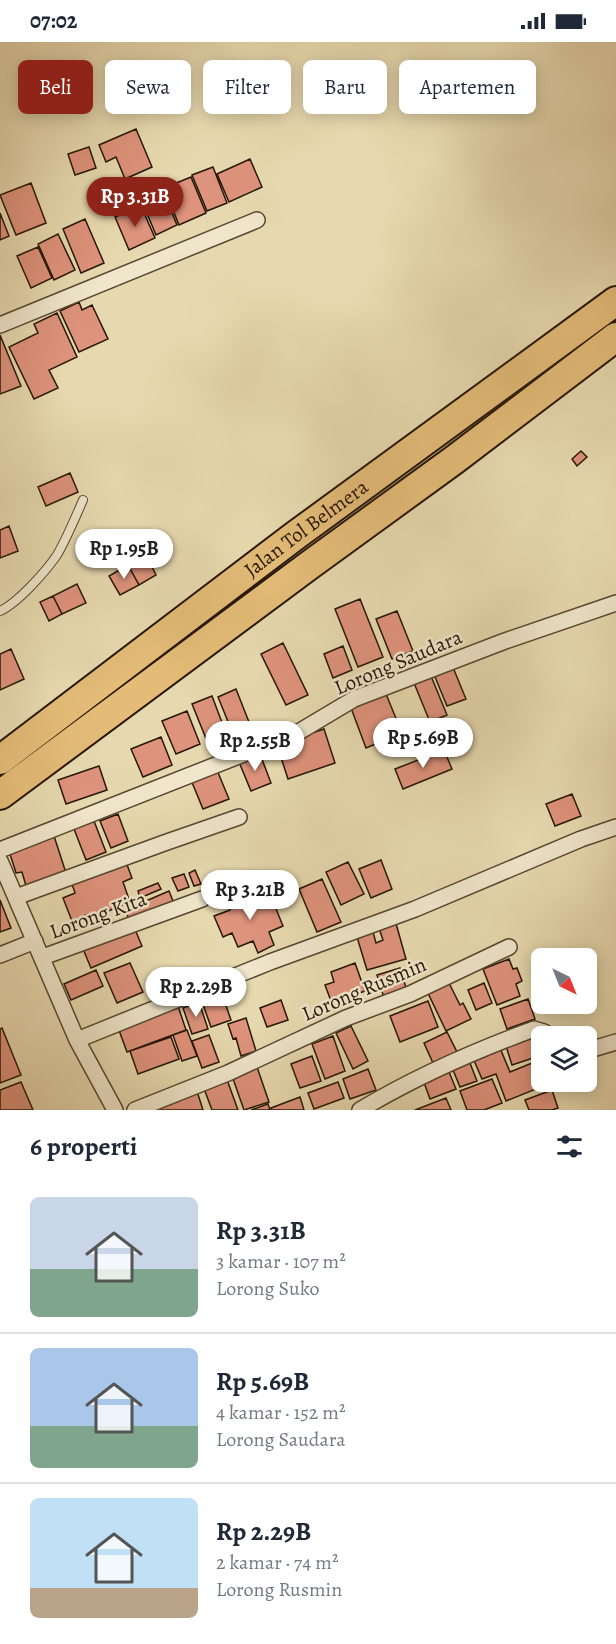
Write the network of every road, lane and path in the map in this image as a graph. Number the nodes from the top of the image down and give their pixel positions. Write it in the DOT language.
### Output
graph roads {
  1 [pos="257,220"];
  2 [pos="616,301"];
  3 [pos="0,325"];
  4 [pos="616,337"];
  5 [pos="83,500"];
  6 [pos="616,603"];
  7 [pos="0,611"];
  8 [pos="0,760"];
  9 [pos="0,795"];
  10 [pos="239,818"];
  11 [pos="616,827"];
  12 [pos="0,850"];
  13 [pos="0,861"];
  14 [pos="16,897"];
  15 [pos="202,899"];
  16 [pos="35,941"];
  17 [pos="509,947"];
  18 [pos="0,955"];
  19 [pos="43,957"];
  20 [pos="531,1030"];
  21 [pos="77,1040"];
  22 [pos="616,1042"];
  23 [pos="597,1048"];
  24 [pos="115,1110"];
  25 [pos="135,1110"];
  26 [pos="360,1110"];
  1 -- 3 [label="street"];
  2 -- 8 [label="highway, Jalan Tol Belmera"];
  4 -- 9 [label="highway, Jalan Tol Belmera"];
  5 -- 7 [label="lane"];
  6 -- 12 [label="street, Lorong Saudara"];
  10 -- 14 [label="street"];
  11 -- 21 [label="street"];
  13 -- 14 [label="street"];
  14 -- 16 [label="street"];
  15 -- 19 [label="street, Lorong Kita"];
  16 -- 18 [label="street"];
  16 -- 19 [label="street"];
  17 -- 25 [label="street, Lorong Rusmin"];
  19 -- 21 [label="street"];
  20 -- 26 [label="street"];
  21 -- 24 [label="street"];
  22 -- 23 [label="street"];
}
